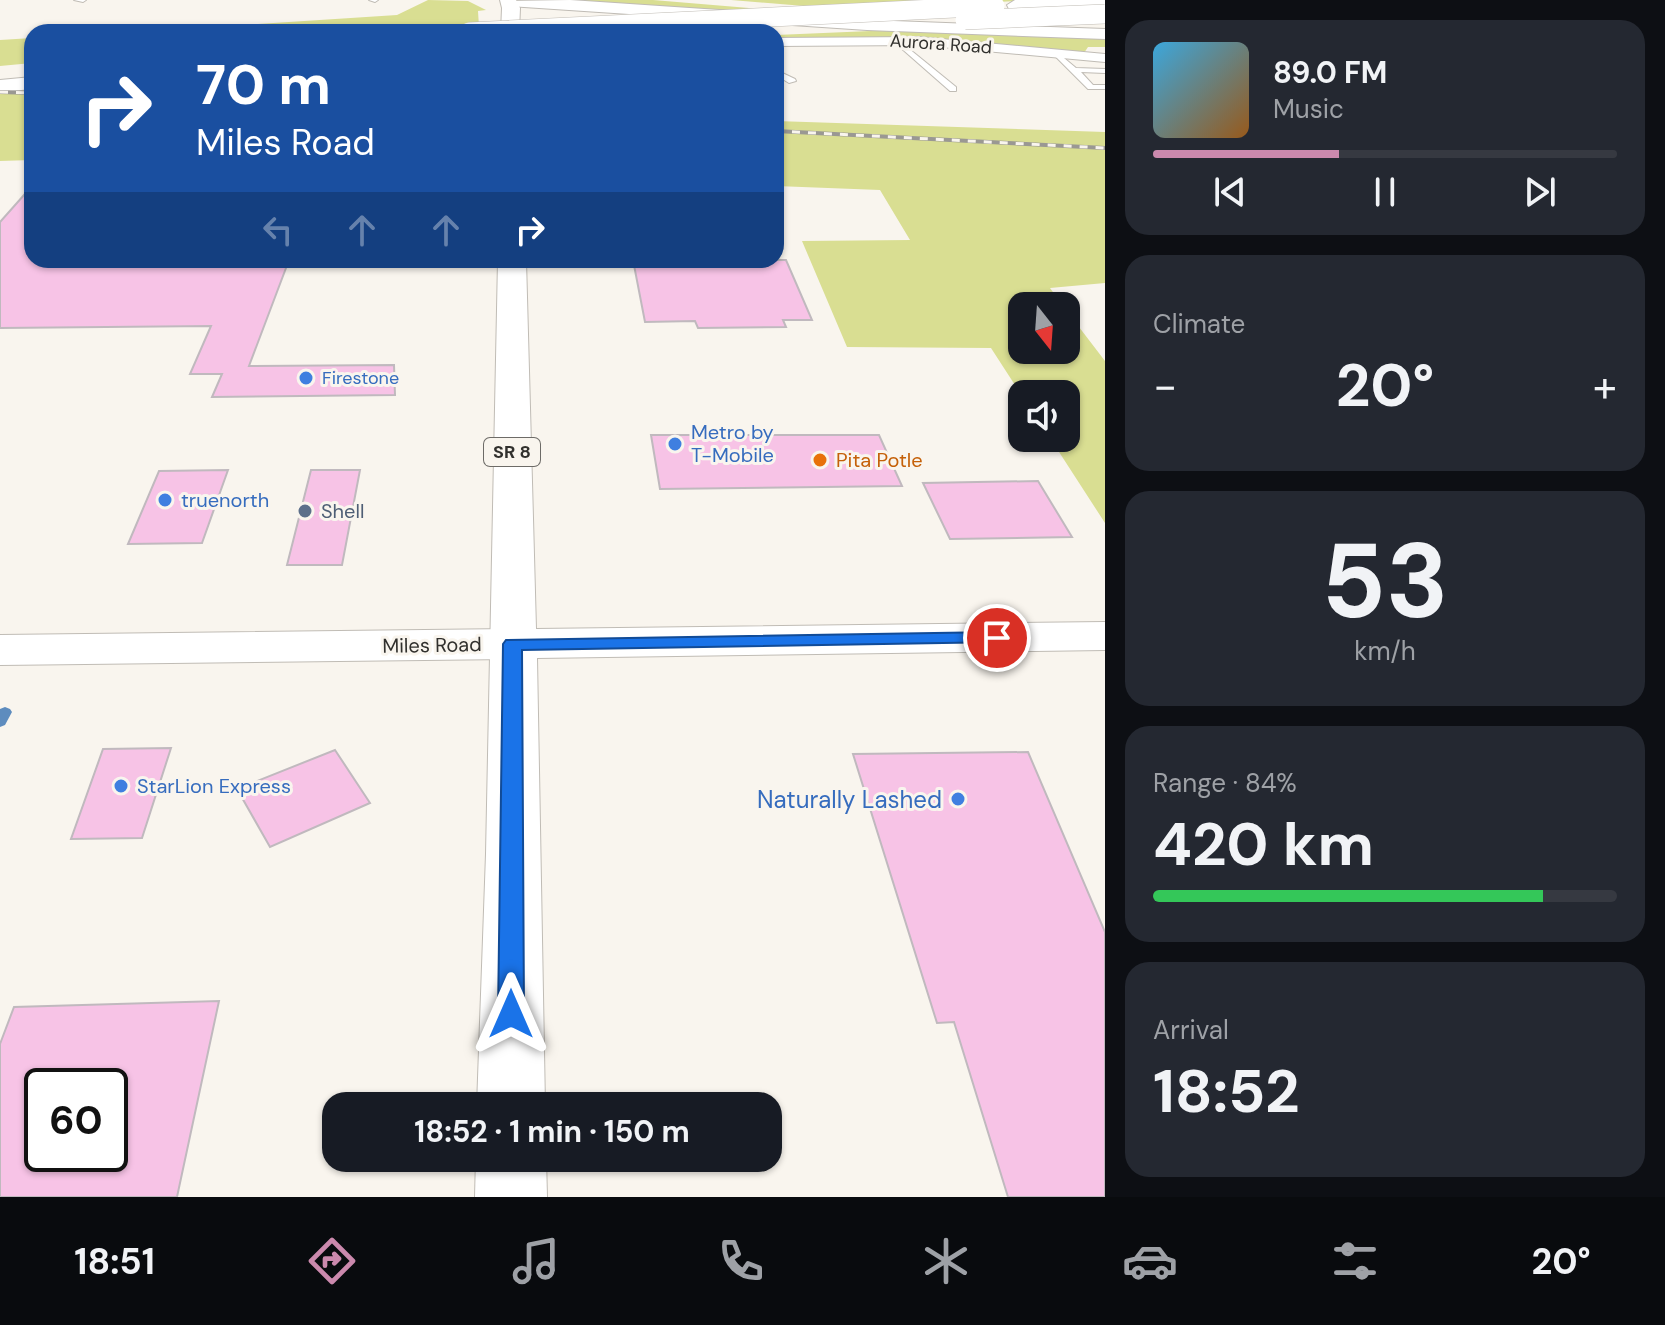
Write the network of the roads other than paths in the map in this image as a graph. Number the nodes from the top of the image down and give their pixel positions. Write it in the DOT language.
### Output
graph roads {
  1 [pos="504,0"];
  2 [pos="701,0"];
  3 [pos="1105,1"];
  4 [pos="1105,14"];
  5 [pos="1105,23"];
  6 [pos="508,24"];
  7 [pos="631,24"];
  8 [pos="784,29"];
  9 [pos="1105,34"];
  10 [pos="895,40"];
  11 [pos="784,42"];
  12 [pos="1056,54"];
  13 [pos="1105,58"];
  14 [pos="24,69"];
  15 [pos="1074,70"];
  16 [pos="0,71"];
  17 [pos="1105,71"];
  18 [pos="784,76"];
  19 [pos="792,81"];
  20 [pos="24,84"];
  21 [pos="0,86"];
  22 [pos="1105,87"];
  23 [pos="953,89"];
  24 [pos="512,268"];
  25 [pos="1105,636"];
  26 [pos="512,644"];
  27 [pos="0,650"];
  28 [pos="511,1092"];
  29 [pos="511,1172"];
  30 [pos="511,1197"];
  1 -- 6 [label="main road"];
  1 -- 9 [label="main road"];
  2 -- 5 [label="main road"];
  3 -- 7 [label="main road, bridge"];
  4 -- 8 [label="main road, bridge"];
  10 -- 11 [label="street, Aurora Road"];
  10 -- 12 [label="street, Aurora Road"];
  10 -- 23 [label="lane"];
  12 -- 13 [label="street, Aurora Road"];
  12 -- 15 [label="lane"];
  14 -- 16 [label="main road"];
  15 -- 17 [label="lane"];
  15 -- 22 [label="lane"];
  18 -- 19 [label="lane"];
  20 -- 21 [label="main road"];
  24 -- 26 [label="main road, SR 8"];
  25 -- 26 [label="main road, Miles Road"];
  26 -- 27 [label="main road, Miles Road"];
  26 -- 28 [label="main road, SR 8"];
  29 -- 30 [label="main road"];
}
